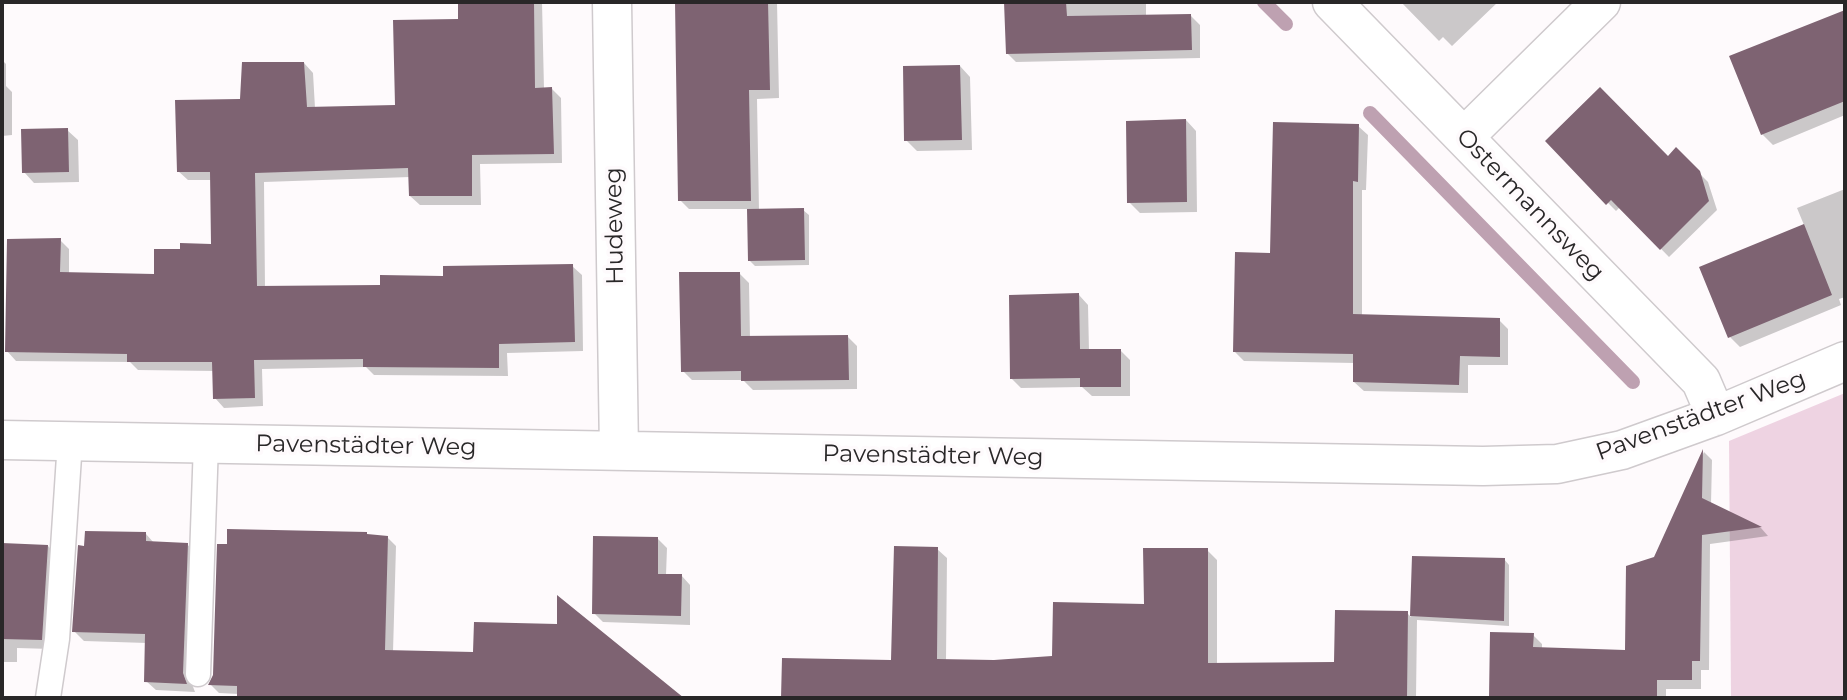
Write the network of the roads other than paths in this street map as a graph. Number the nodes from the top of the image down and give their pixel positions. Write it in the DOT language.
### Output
graph roads {
  1 [pos="612,2"];
  2 [pos="1332,2"];
  3 [pos="1601,2"];
  4 [pos="1464,137"];
  5 [pos="1845,361"];
  6 [pos="1716,416"];
  7 [pos="2,440"];
  8 [pos="70,441"];
  9 [pos="206,443"];
  10 [pos="618,451"];
  11 [pos="198,674"];
  12 [pos="48,698"];
  1 -- 10 [label="street, Hudeweg"];
  2 -- 4 [label="street, Ostermannsweg"];
  3 -- 4 [label="street"];
  4 -- 6 [label="street, Ostermannsweg"];
  5 -- 6 [label="street, Pavenstädter Weg"];
  6 -- 10 [label="street, Pavenstädter Weg"];
  7 -- 8 [label="street, Pavenstädter Weg"];
  8 -- 9 [label="street, Pavenstädter Weg"];
  8 -- 12 [label="lane"];
  9 -- 10 [label="street, Pavenstädter Weg"];
  9 -- 11 [label="lane"];
}
